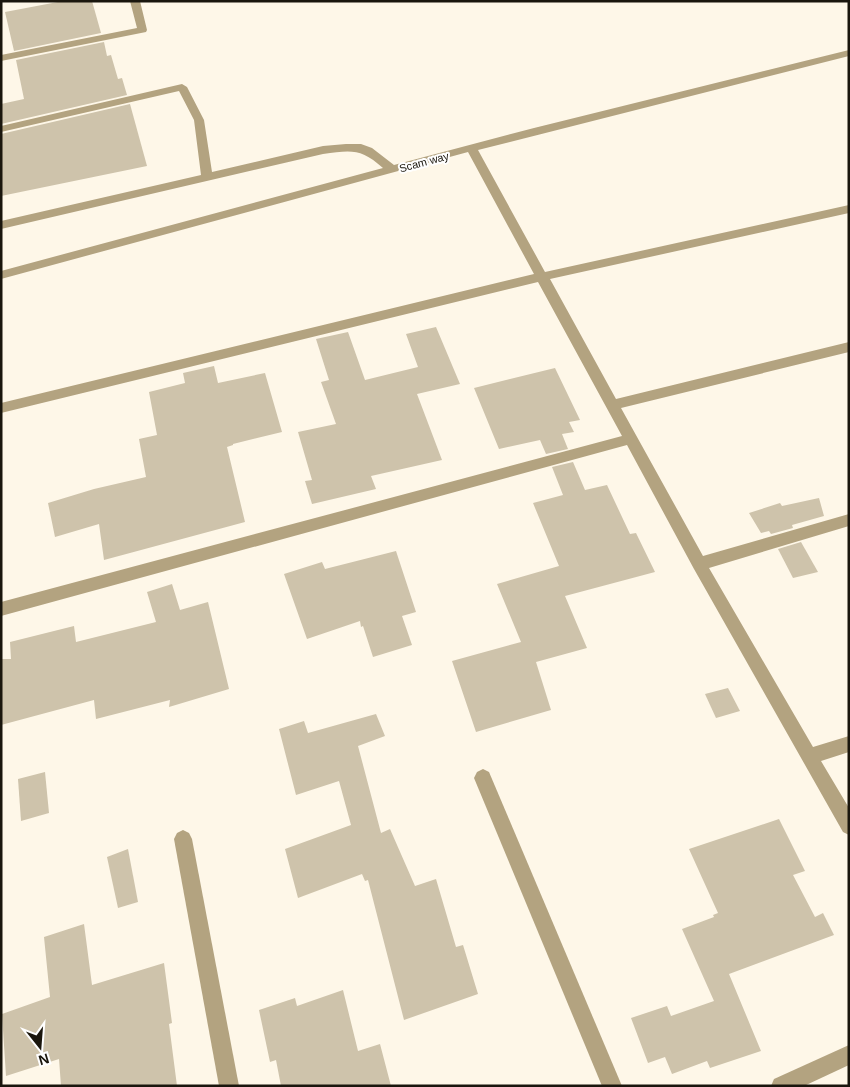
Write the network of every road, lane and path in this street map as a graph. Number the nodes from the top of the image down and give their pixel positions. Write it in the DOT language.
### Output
graph roads {
  1 [pos="134,1"];
  2 [pos="849,52"];
  3 [pos="1,58"];
  4 [pos="1,130"];
  5 [pos="472,149"];
  6 [pos="392,170"];
  7 [pos="207,176"];
  8 [pos="849,209"];
  9 [pos="1,225"];
  10 [pos="1,275"];
  11 [pos="541,276"];
  12 [pos="849,347"];
  13 [pos="611,405"];
  14 [pos="1,408"];
  15 [pos="630,439"];
  16 [pos="849,520"];
  17 [pos="699,564"];
  18 [pos="1,609"];
  19 [pos="849,744"];
  20 [pos="810,757"];
  21 [pos="483,778"];
  22 [pos="849,826"];
  23 [pos="183,839"];
  24 [pos="849,1055"];
  25 [pos="229,1086"];
  26 [pos="612,1086"];
  27 [pos="781,1086"];
  1 -- 3 [label="street"];
  2 -- 5 [label="street, Scam way"];
  4 -- 7 [label="street"];
  5 -- 6 [label="street, Scam way"];
  5 -- 11 [label="street"];
  6 -- 7 [label="street"];
  6 -- 10 [label="street, Scam way"];
  7 -- 9 [label="street"];
  8 -- 11 [label="street"];
  11 -- 13 [label="street"];
  11 -- 14 [label="street"];
  12 -- 13 [label="street"];
  13 -- 15 [label="street"];
  15 -- 17 [label="street"];
  15 -- 18 [label="street"];
  16 -- 17 [label="street"];
  17 -- 20 [label="street"];
  19 -- 20 [label="street"];
  20 -- 22 [label="street"];
  21 -- 26 [label="street"];
  23 -- 25 [label="street"];
  24 -- 27 [label="street"];
}
